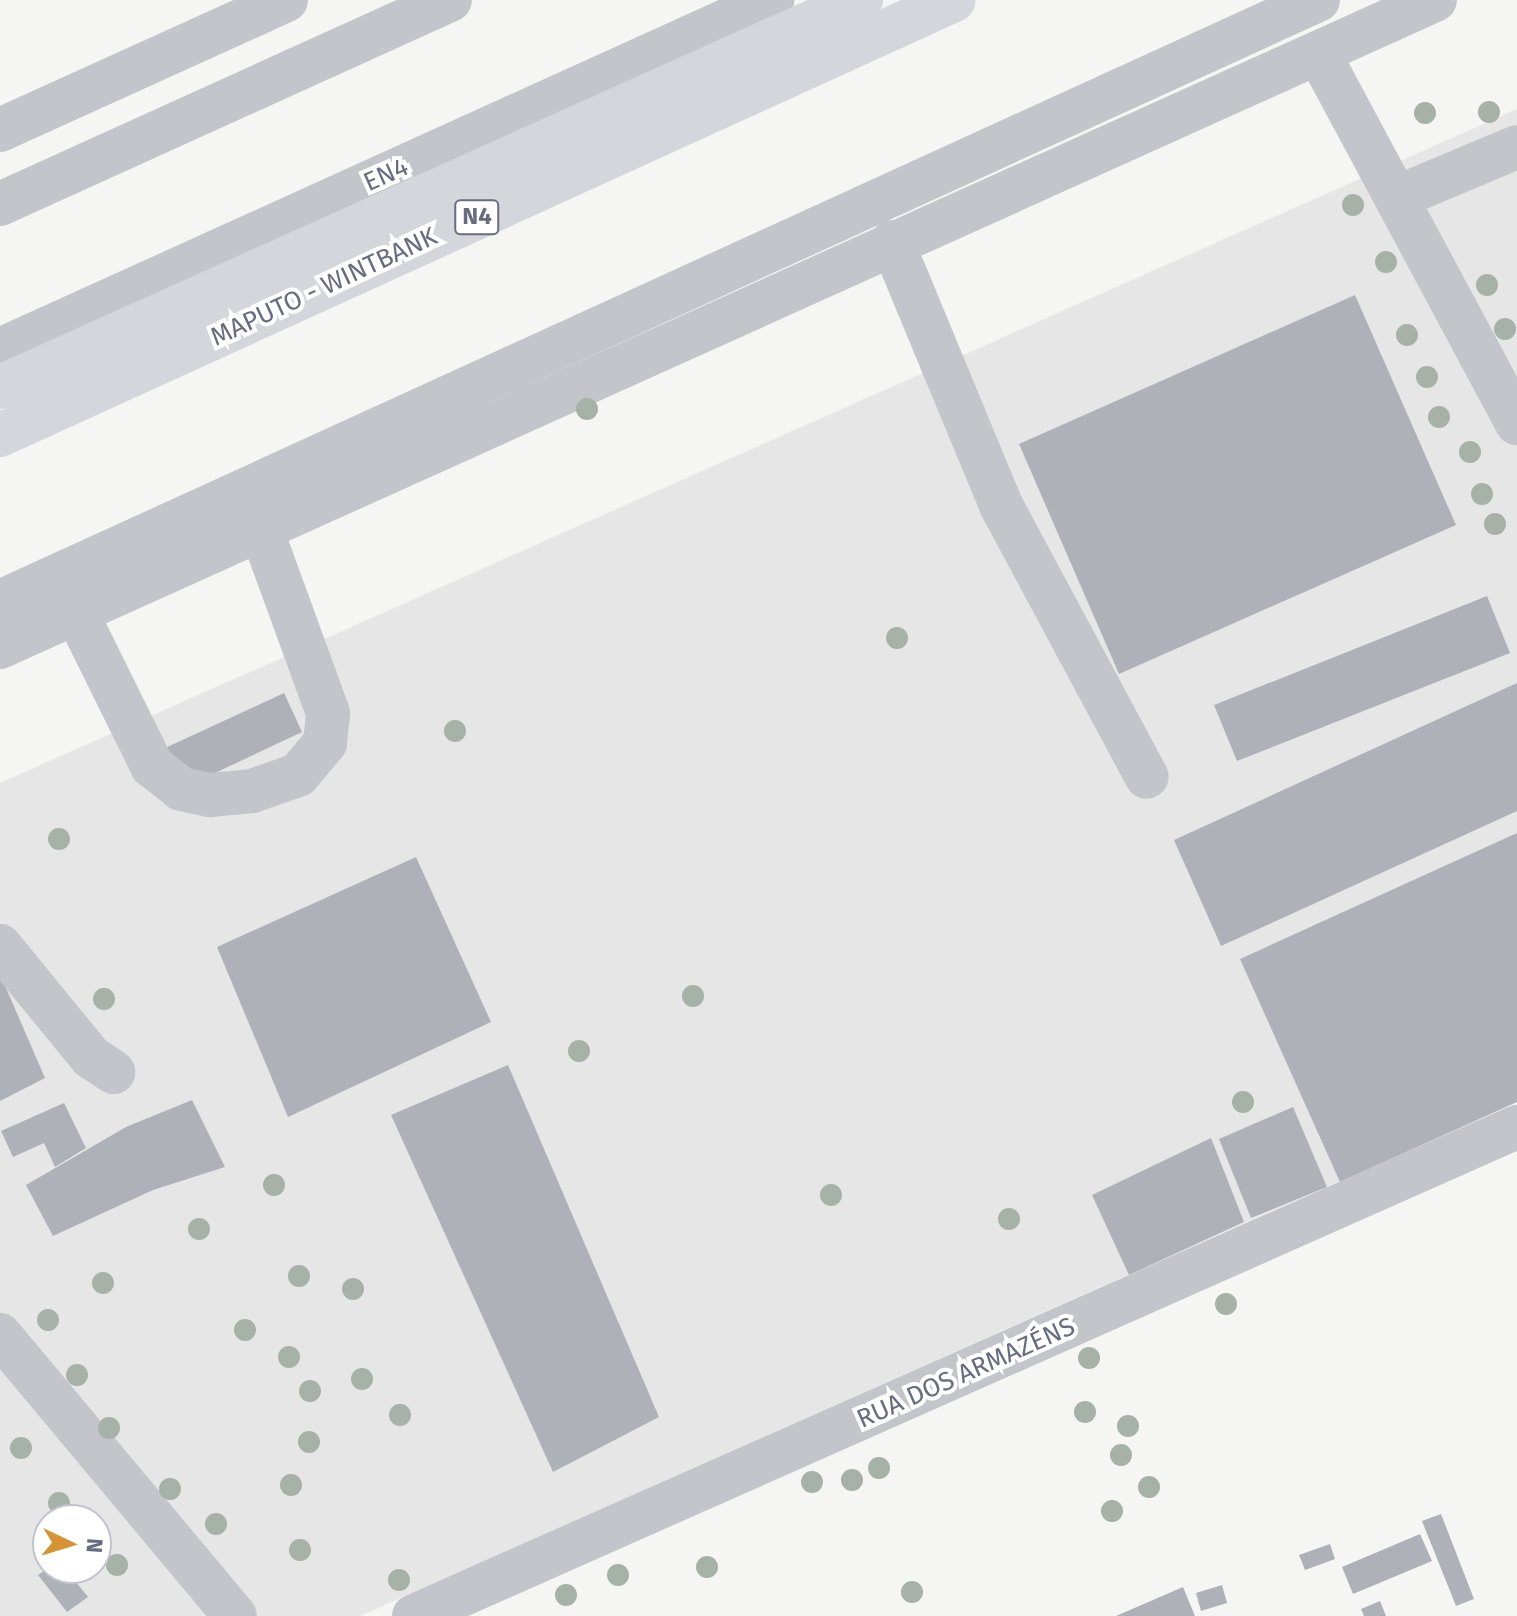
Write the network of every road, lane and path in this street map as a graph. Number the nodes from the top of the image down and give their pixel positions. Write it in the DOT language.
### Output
graph roads {
  1 [pos="286,0"];
  2 [pos="450,0"];
  3 [pos="772,0"];
  4 [pos="861,0"];
  5 [pos="954,0"];
  6 [pos="1318,0"];
  7 [pos="1435,0"];
  8 [pos="1319,54"];
  9 [pos="0,130"];
  10 [pos="1517,147"];
  11 [pos="1398,197"];
  12 [pos="0,204"];
  13 [pos="892,242"];
  14 [pos="0,350"];
  15 [pos="0,387"];
  16 [pos="1517,423"];
  17 [pos="0,435"];
  18 [pos="260,526"];
  19 [pos="0,602"];
  20 [pos="76,612"];
  21 [pos="0,647"];
  22 [pos="1147,777"];
  23 [pos="0,946"];
  24 [pos="113,1072"];
  25 [pos="1517,1127"];
  26 [pos="0,1335"];
  27 [pos="235,1616"];
  28 [pos="414,1616"];
  1 -- 9 [label="street"];
  2 -- 12 [label="street"];
  3 -- 14 [label="street, EN4"];
  4 -- 15 [label="highway, MAPUTO - WINTBANK / N4"];
  5 -- 17 [label="highway, MAPUTO - WINTBANK / N4"];
  6 -- 19 [label="street"];
  7 -- 8 [label="street"];
  8 -- 11 [label="street"];
  8 -- 13 [label="street"];
  10 -- 11 [label="street"];
  11 -- 16 [label="street"];
  13 -- 18 [label="street"];
  13 -- 22 [label="street"];
  18 -- 20 [label="street"];
  18 -- 20 [label="street"];
  20 -- 21 [label="street"];
  23 -- 24 [label="street"];
  25 -- 28 [label="street, RUA DOS ARMAZÉNS"];
  26 -- 27 [label="street"];
}
